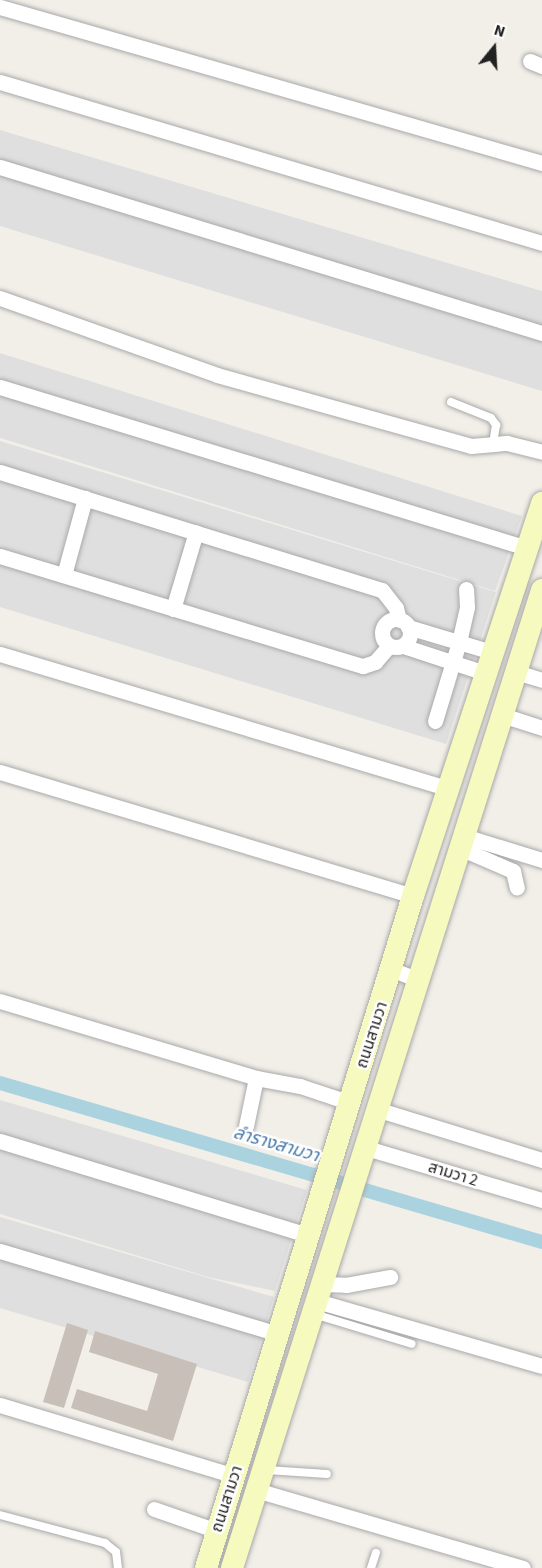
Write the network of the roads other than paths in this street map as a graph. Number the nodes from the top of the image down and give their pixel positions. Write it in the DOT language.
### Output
graph roads {
  1 [pos="0,7"];
  2 [pos="0,82"];
  3 [pos="542,163"];
  4 [pos="0,167"];
  5 [pos="542,243"];
  6 [pos="0,298"];
  7 [pos="542,333"];
  8 [pos="0,387"];
  9 [pos="451,402"];
  10 [pos="493,445"];
  11 [pos="542,452"];
  12 [pos="0,472"];
  13 [pos="85,498"];
  14 [pos="542,502"];
  15 [pos="196,532"];
  16 [pos="525,552"];
  17 [pos="0,556"];
  18 [pos="64,575"];
  19 [pos="466,589"];
  20 [pos="542,590"];
  21 [pos="173,609"];
  22 [pos="404,623"];
  23 [pos="459,642"];
  24 [pos="396,646"];
  25 [pos="0,654"];
  26 [pos="453,662"];
  27 [pos="488,662"];
  28 [pos="516,672"];
  29 [pos="542,680"];
  30 [pos="502,715"];
  31 [pos="435,721"];
  32 [pos="542,728"];
  33 [pos="0,772"];
  34 [pos="448,789"];
  35 [pos="463,837"];
  36 [pos="542,850"];
  37 [pos="542,860"];
  38 [pos="517,888"];
  39 [pos="413,896"];
  40 [pos="393,970"];
  41 [pos="417,979"];
  42 [pos="0,1001"];
  43 [pos="256,1078"];
  44 [pos="351,1103"];
  45 [pos="376,1109"];
  46 [pos="246,1126"];
  47 [pos="0,1141"];
  48 [pos="363,1147"];
  49 [pos="542,1160"];
  50 [pos="542,1200"];
  51 [pos="310,1236"];
  52 [pos="0,1251"];
  53 [pos="390,1277"];
  54 [pos="317,1300"];
  55 [pos="279,1334"];
  56 [pos="412,1344"];
  57 [pos="542,1366"];
  58 [pos="0,1405"];
  59 [pos="327,1474"];
  60 [pos="235,1476"];
  61 [pos="259,1480"];
  62 [pos="154,1509"];
  63 [pos="0,1515"];
  64 [pos="217,1532"];
  65 [pos="376,1553"];
  66 [pos="118,1568"];
  67 [pos="206,1568"];
  68 [pos="232,1568"];
  69 [pos="372,1568"];
  70 [pos="523,1568"];
  1 -- 3 [label="street"];
  2 -- 5 [label="street"];
  4 -- 7 [label="street"];
  6 -- 10 [label="street"];
  8 -- 16 [label="street"];
  9 -- 10 [label="lane"];
  10 -- 11 [label="street"];
  12 -- 13 [label="street"];
  13 -- 15 [label="street"];
  13 -- 18 [label="street"];
  14 -- 16 [label="street, ถนนสามวา"];
  15 -- 21 [label="street"];
  15 -- 22 [label="street"];
  16 -- 27 [label="street, ถนนสามวา"];
  17 -- 18 [label="street"];
  18 -- 21 [label="street"];
  19 -- 23 [label="street"];
  20 -- 28 [label="street, ถนนสามวา"];
  21 -- 24 [label="street"];
  22 -- 23 [label="street"];
  22 -- 24 [label="street"];
  22 -- 24 [label="street"];
  23 -- 26 [label="street"];
  23 -- 27 [label="street"];
  24 -- 26 [label="street"];
  25 -- 34 [label="street"];
  26 -- 27 [label="street"];
  26 -- 31 [label="street"];
  27 -- 34 [label="street, ถนนสามวา"];
  28 -- 29 [label="street"];
  28 -- 30 [label="street, ถนนสามวา"];
  30 -- 32 [label="street"];
  30 -- 35 [label="street, ถนนสามวา"];
  33 -- 39 [label="street"];
  34 -- 39 [label="street, ถนนสามวา"];
  35 -- 36 [label="street"];
  35 -- 37 [label="street"];
  35 -- 38 [label="street"];
  35 -- 41 [label="street, ถนนสามวา"];
  39 -- 40 [label="street, ถนนสามวา"];
  40 -- 41 [label="street"];
  40 -- 44 [label="street, ถนนสามวา"];
  41 -- 45 [label="street, ถนนสามวา"];
  42 -- 43 [label="street"];
  43 -- 44 [label="street"];
  43 -- 46 [label="street"];
  44 -- 51 [label="street, ถนนสามวา"];
  45 -- 48 [label="street, ถนนสามวา"];
  45 -- 49 [label="street"];
  47 -- 51 [label="street"];
  48 -- 50 [label="street, สามวา 2"];
  48 -- 54 [label="street, ถนนสามวา"];
  51 -- 55 [label="street, ถนนสามวา"];
  52 -- 55 [label="street"];
  53 -- 54 [label="street"];
  54 -- 56 [label="lane"];
  54 -- 57 [label="street"];
  54 -- 61 [label="street, ถนนสามวา"];
  55 -- 60 [label="street, ถนนสามวา"];
  58 -- 60 [label="street"];
  59 -- 61 [label="lane"];
  60 -- 64 [label="street, ถนนสามวา"];
  61 -- 68 [label="street, ถนนสามวา"];
  61 -- 70 [label="street"];
  62 -- 64 [label="street"];
  63 -- 66 [label="lane"];
  64 -- 67 [label="street, ถนนสามวา"];
  65 -- 69 [label="lane"];
}
